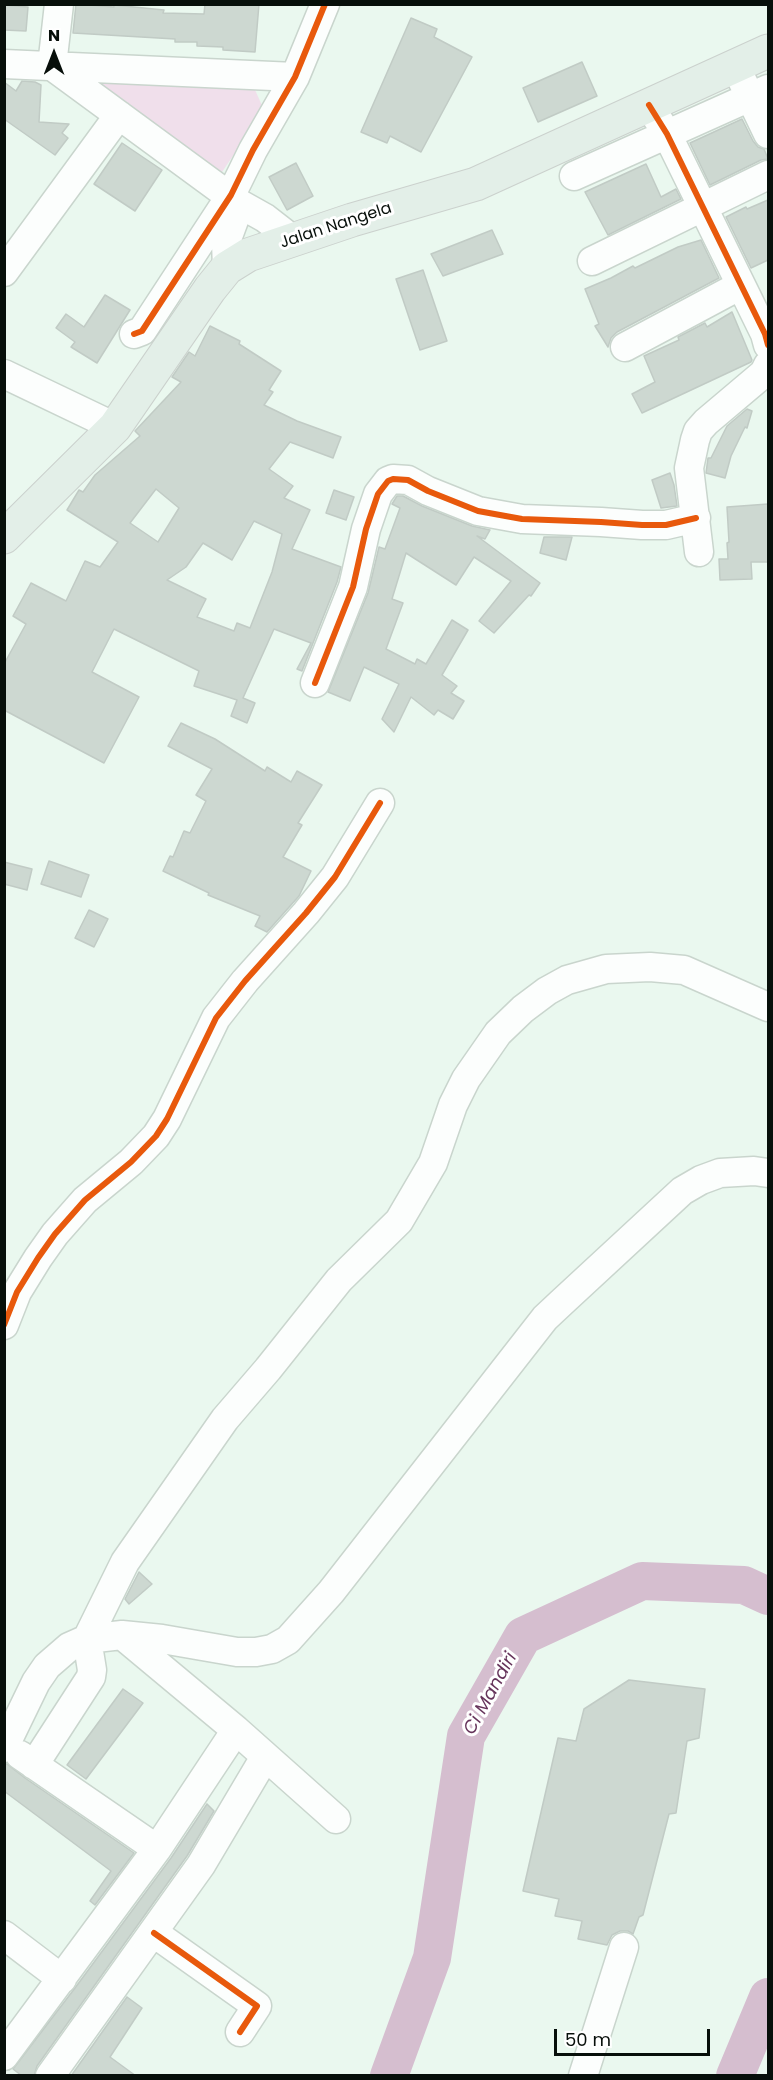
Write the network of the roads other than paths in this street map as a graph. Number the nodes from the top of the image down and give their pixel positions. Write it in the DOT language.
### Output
graph roads {
  1 [pos="59,4"];
  2 [pos="325,4"];
  3 [pos="768,51"];
  4 [pos="4,64"];
  5 [pos="52,66"];
  6 [pos="736,67"];
  7 [pos="295,77"];
  8 [pos="759,93"];
  9 [pos="649,105"];
  10 [pos="119,115"];
  11 [pos="667,134"];
  12 [pos="768,134"];
  13 [pos="768,175"];
  14 [pos="574,176"];
  15 [pos="236,200"];
  16 [pos="703,207"];
  17 [pos="292,239"];
  18 [pos="592,261"];
  19 [pos="227,268"];
  20 [pos="4,272"];
  21 [pos="741,285"];
  22 [pos="134,334"];
  23 [pos="768,345"];
  24 [pos="625,347"];
  25 [pos="768,365"];
  26 [pos="4,374"];
  27 [pos="114,427"];
  28 [pos="696,518"];
  29 [pos="4,537"];
  30 [pos="699,552"];
  31 [pos="315,683"];
  32 [pos="380,803"];
  33 [pos="768,1007"];
  34 [pos="768,1173"];
  35 [pos="4,1325"];
  36 [pos="122,1635"];
  37 [pos="87,1639"];
  38 [pos="236,1730"];
  39 [pos="5,1747"];
  40 [pos="265,1757"];
  41 [pos="34,1765"];
  42 [pos="336,1819"];
  43 [pos="157,1849"];
  44 [pos="153,1933"];
  45 [pos="4,1935"];
  46 [pos="624,1947"];
  47 [pos="62,1979"];
  48 [pos="240,2032"];
  49 [pos="8,2045"];
  50 [pos="50,2076"];
  51 [pos="583,2076"];
  1 -- 5 [label="street"];
  2 -- 7 [label="street"];
  3 -- 6 [label="main road, Jalan Nangela"];
  4 -- 5 [label="street"];
  5 -- 7 [label="street"];
  5 -- 10 [label="street"];
  6 -- 8 [label="street"];
  6 -- 9 [label="main road, Jalan Nangela"];
  7 -- 15 [label="street"];
  8 -- 11 [label="street"];
  8 -- 12 [label="street"];
  9 -- 11 [label="street"];
  9 -- 17 [label="main road, Jalan Nangela"];
  10 -- 15 [label="street"];
  10 -- 20 [label="street"];
  11 -- 14 [label="street"];
  11 -- 16 [label="street"];
  13 -- 16 [label="street"];
  15 -- 17 [label="street"];
  15 -- 19 [label="street"];
  15 -- 22 [label="street"];
  16 -- 18 [label="street"];
  16 -- 21 [label="street"];
  17 -- 19 [label="main road, Jalan Nangela"];
  19 -- 27 [label="main road, Jalan Nangela"];
  21 -- 23 [label="street"];
  21 -- 24 [label="street"];
  25 -- 28 [label="street"];
  26 -- 27 [label="street"];
  27 -- 29 [label="main road, Jalan Nangela"];
  28 -- 30 [label="street"];
  28 -- 31 [label="street"];
  32 -- 35 [label="street"];
  33 -- 37 [label="street"];
  34 -- 36 [label="street"];
  36 -- 37 [label="street"];
  36 -- 38 [label="street"];
  37 -- 39 [label="street"];
  37 -- 41 [label="street"];
  38 -- 40 [label="street"];
  38 -- 43 [label="street"];
  39 -- 41 [label="street"];
  40 -- 42 [label="street"];
  40 -- 44 [label="street"];
  41 -- 43 [label="street"];
  43 -- 47 [label="street"];
  44 -- 48 [label="street"];
  44 -- 50 [label="street"];
  45 -- 47 [label="street"];
  46 -- 51 [label="street"];
  47 -- 49 [label="street"];
}
